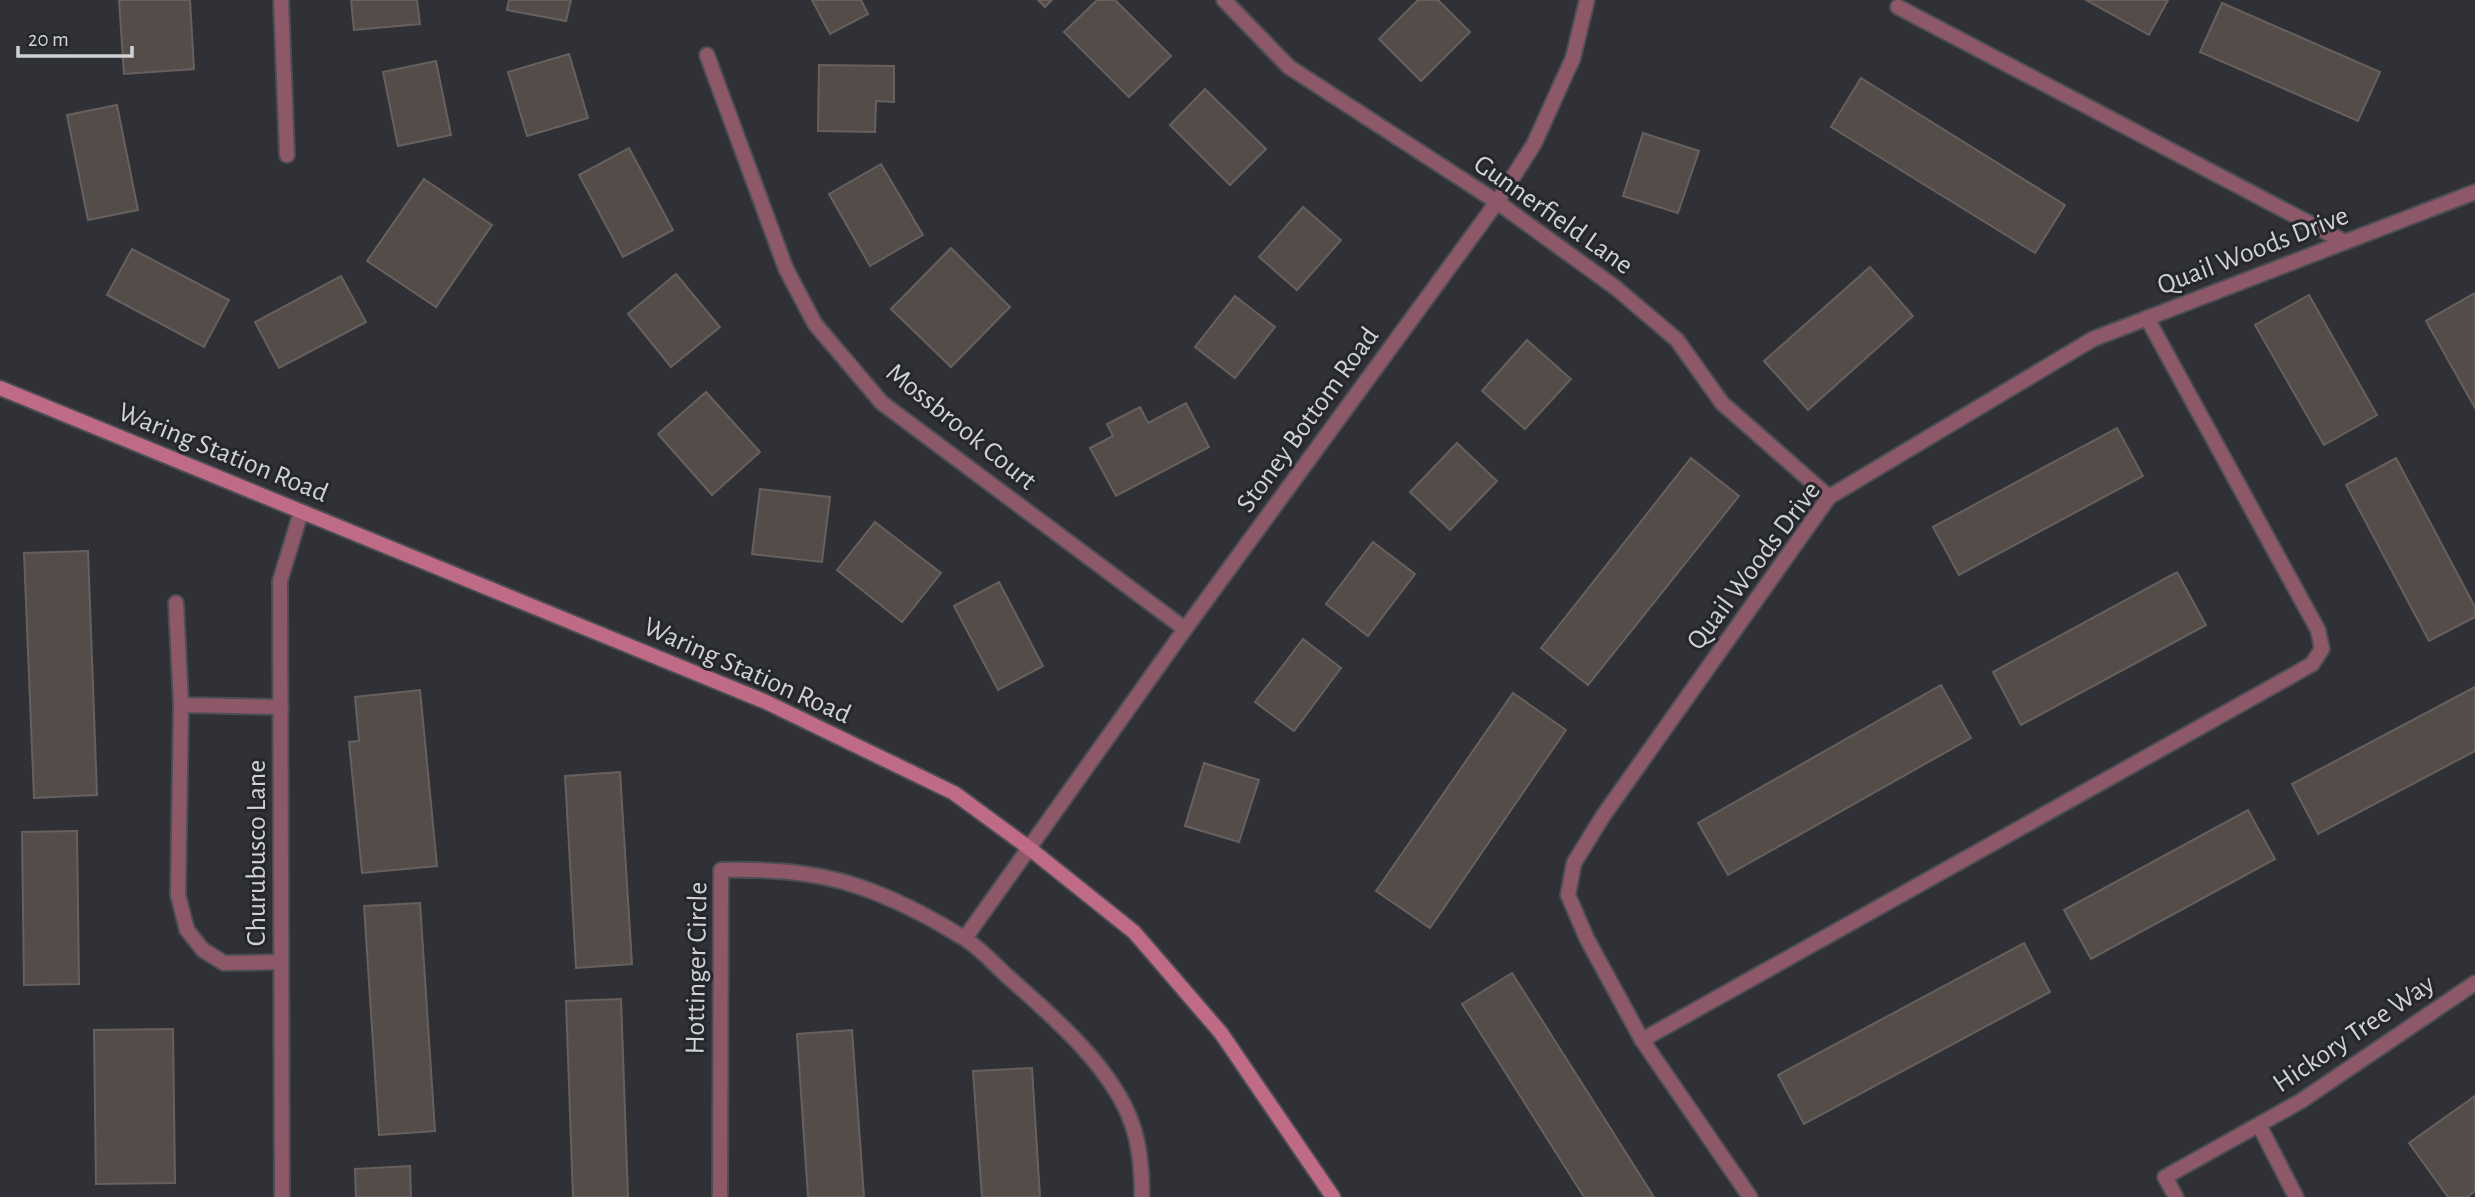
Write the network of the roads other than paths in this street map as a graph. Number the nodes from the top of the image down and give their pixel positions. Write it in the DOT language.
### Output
graph roads {
  1 [pos="281,0"];
  2 [pos="1224,0"];
  3 [pos="1587,0"];
  4 [pos="1898,7"];
  5 [pos="707,55"];
  6 [pos="288,155"];
  7 [pos="2475,192"];
  8 [pos="1497,202"];
  9 [pos="2345,242"];
  10 [pos="2147,318"];
  11 [pos="0,388"];
  12 [pos="1829,497"];
  13 [pos="302,512"];
  14 [pos="176,603"];
  15 [pos="1185,629"];
  16 [pos="181,705"];
  17 [pos="281,707"];
  18 [pos="1029,848"];
  19 [pos="965,938"];
  20 [pos="281,962"];
  21 [pos="2475,983"];
  22 [pos="1642,1040"];
  23 [pos="2259,1125"];
  24 [pos="282,1197"];
  25 [pos="720,1197"];
  26 [pos="1142,1197"];
  27 [pos="1333,1197"];
  28 [pos="1750,1197"];
  29 [pos="2176,1197"];
  30 [pos="2296,1197"];
  1 -- 6 [label="street"];
  2 -- 8 [label="street, Gunnerfield Lane"];
  3 -- 8 [label="street, Stoney Bottom Road"];
  4 -- 9 [label="street"];
  5 -- 15 [label="street, Mossbrook Court"];
  7 -- 9 [label="street, Quail Woods Drive"];
  8 -- 12 [label="street, Gunnerfield Lane"];
  8 -- 15 [label="street, Stoney Bottom Road"];
  9 -- 10 [label="street, Quail Woods Drive"];
  10 -- 12 [label="street, Quail Woods Drive"];
  10 -- 22 [label="street"];
  11 -- 13 [label="street, Waring Station Road"];
  12 -- 22 [label="street, Quail Woods Drive"];
  13 -- 17 [label="street, Churubusco Lane"];
  13 -- 18 [label="street, Waring Station Road"];
  14 -- 16 [label="street"];
  15 -- 18 [label="street, Stoney Bottom Road"];
  16 -- 17 [label="street"];
  16 -- 20 [label="street"];
  17 -- 20 [label="street, Churubusco Lane"];
  18 -- 19 [label="street"];
  18 -- 27 [label="street, Waring Station Road"];
  19 -- 25 [label="street, Hottinger Circle"];
  19 -- 26 [label="street, Hottinger Circle"];
  20 -- 24 [label="street, Churubusco Lane"];
  21 -- 23 [label="street, Hickory Tree Way"];
  22 -- 28 [label="street, Quail Woods Drive"];
  23 -- 29 [label="street, Hickory Tree Way"];
  23 -- 30 [label="street, Hickory Tree Way"];
}
